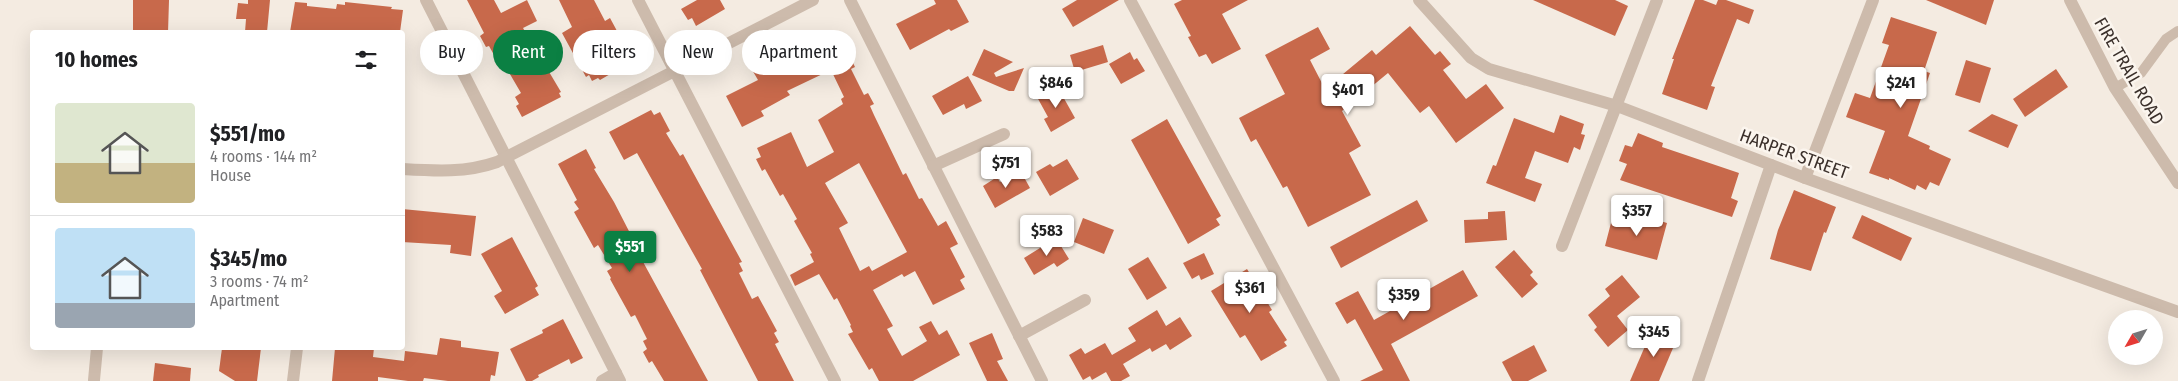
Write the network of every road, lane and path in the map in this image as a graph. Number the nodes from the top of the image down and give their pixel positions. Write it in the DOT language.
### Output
graph roads {
  1 [pos="426,0"];
  2 [pos="638,0"];
  3 [pos="813,0"];
  4 [pos="850,0"];
  5 [pos="1130,0"];
  6 [pos="1419,0"];
  7 [pos="1656,0"];
  8 [pos="1873,0"];
  9 [pos="2070,0"];
  10 [pos="2178,30"];
  11 [pos="732,41"];
  12 [pos="664,51"];
  13 [pos="664,75"];
  14 [pos="677,75"];
  15 [pos="2115,88"];
  16 [pos="1617,106"];
  17 [pos="1004,134"];
  18 [pos="506,158"];
  19 [pos="1771,165"];
  20 [pos="933,166"];
  21 [pos="405,169"];
  22 [pos="1805,178"];
  23 [pos="2178,183"];
  24 [pos="1562,246"];
  25 [pos="1085,300"];
  26 [pos="2178,312"];
  27 [pos="1019,336"];
  28 [pos="97,350"];
  29 [pos="297,350"];
  30 [pos="618,377"];
  31 [pos="94,380"];
  32 [pos="293,381"];
  33 [pos="602,381"];
  34 [pos="835,381"];
  35 [pos="1042,381"];
  36 [pos="1334,381"];
  37 [pos="1698,381"];
  1 -- 18 [label="street"];
  2 -- 12 [label="street"];
  3 -- 11 [label="street"];
  4 -- 20 [label="street"];
  5 -- 36 [label="street"];
  6 -- 16 [label="street, HARPER STREET"];
  7 -- 16 [label="street"];
  8 -- 22 [label="street"];
  9 -- 15 [label="street, FIRE TRAIL ROAD"];
  10 -- 15 [label="lane"];
  13 -- 18 [label="street"];
  14 -- 34 [label="street"];
  15 -- 23 [label="street, FIRE TRAIL ROAD"];
  16 -- 19 [label="street, HARPER STREET"];
  16 -- 24 [label="street"];
  17 -- 20 [label="street"];
  18 -- 21 [label="street"];
  18 -- 30 [label="street"];
  19 -- 22 [label="street, HARPER STREET"];
  19 -- 37 [label="street"];
  20 -- 27 [label="street"];
  22 -- 26 [label="street, HARPER STREET"];
  25 -- 27 [label="street"];
  27 -- 35 [label="street"];
  28 -- 31 [label="street"];
  29 -- 32 [label="street"];
  30 -- 33 [label="street"];
}
